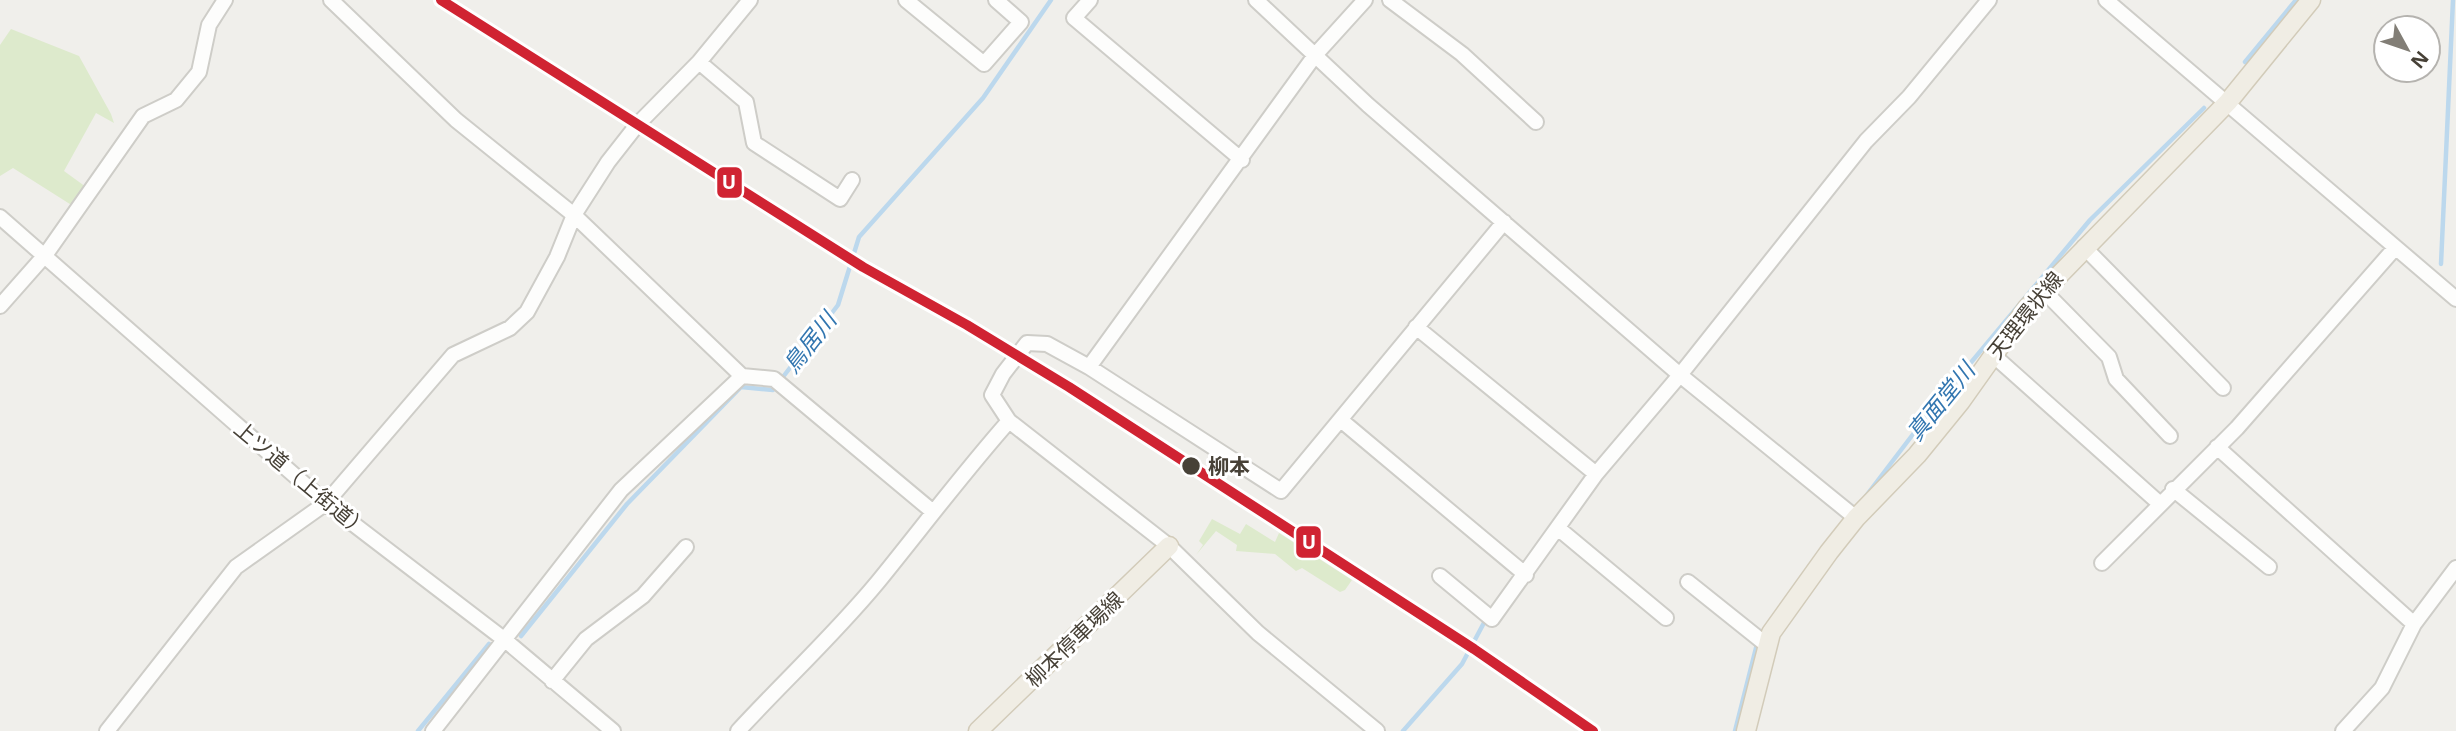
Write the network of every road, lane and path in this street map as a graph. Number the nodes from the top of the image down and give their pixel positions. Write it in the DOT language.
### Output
graph roads {
  1 [pos="225,0"];
  2 [pos="331,0"];
  3 [pos="750,0"];
  4 [pos="906,0"];
  5 [pos="996,0"];
  6 [pos="1256,0"];
  7 [pos="1365,0"];
  8 [pos="1390,0"];
  9 [pos="1989,0"];
  10 [pos="2106,0"];
  11 [pos="2311,0"];
  12 [pos="1086,1"];
  13 [pos="1316,54"];
  14 [pos="699,62"];
  15 [pos="2228,102"];
  16 [pos="1536,122"];
  17 [pos="1241,160"];
  18 [pos="852,180"];
  19 [pos="574,215"];
  20 [pos="0,218"];
  21 [pos="1504,222"];
  22 [pos="2084,247"];
  23 [pos="2395,248"];
  24 [pos="46,254"];
  25 [pos="2043,290"];
  26 [pos="2456,299"];
  27 [pos="0,306"];
  28 [pos="1416,327"];
  29 [pos="1992,355"];
  30 [pos="1089,367"];
  31 [pos="1680,375"];
  32 [pos="742,376"];
  33 [pos="2223,387"];
  34 [pos="1009,421"];
  35 [pos="1342,421"];
  36 [pos="2170,436"];
  37 [pos="2217,447"];
  38 [pos="1596,474"];
  39 [pos="2174,489"];
  40 [pos="326,503"];
  41 [pos="2159,503"];
  42 [pos="932,511"];
  43 [pos="1856,518"];
  44 [pos="1559,529"];
  45 [pos="1169,546"];
  46 [pos="686,547"];
  47 [pos="2102,563"];
  48 [pos="2269,567"];
  49 [pos="2456,568"];
  50 [pos="1526,575"];
  51 [pos="1440,576"];
  52 [pos="1688,582"];
  53 [pos="1666,618"];
  54 [pos="2414,624"];
  55 [pos="505,640"];
  56 [pos="1768,646"];
  57 [pos="552,681"];
  58 [pos="107,731"];
  59 [pos="433,731"];
  60 [pos="613,731"];
  61 [pos="738,731"];
  62 [pos="978,731"];
  63 [pos="1377,731"];
  64 [pos="1746,731"];
  65 [pos="2343,731"];
  1 -- 24 [label="street"];
  2 -- 19 [label="street"];
  3 -- 14 [label="street"];
  4 -- 5 [label="street"];
  6 -- 13 [label="street"];
  7 -- 13 [label="street"];
  8 -- 16 [label="street"];
  9 -- 31 [label="street"];
  10 -- 15 [label="street"];
  11 -- 15 [label="main road, 天理環状線"];
  12 -- 17 [label="street"];
  13 -- 17 [label="street"];
  13 -- 21 [label="street"];
  14 -- 18 [label="street"];
  14 -- 19 [label="street"];
  15 -- 22 [label="main road, 天理環状線"];
  15 -- 23 [label="street"];
  17 -- 30 [label="street"];
  19 -- 32 [label="street"];
  19 -- 40 [label="street"];
  20 -- 24 [label="street, 上ツ道（上街道）"];
  21 -- 28 [label="street"];
  21 -- 31 [label="street"];
  22 -- 25 [label="main road, 天理環状線"];
  22 -- 33 [label="street"];
  23 -- 26 [label="street"];
  23 -- 37 [label="street"];
  24 -- 27 [label="street"];
  24 -- 40 [label="street, 上ツ道（上街道）"];
  25 -- 29 [label="main road, 天理環状線"];
  25 -- 36 [label="street"];
  28 -- 35 [label="street"];
  28 -- 38 [label="street"];
  29 -- 41 [label="street"];
  29 -- 43 [label="main road, 天理環状線"];
  30 -- 34 [label="street"];
  30 -- 35 [label="street"];
  31 -- 38 [label="street"];
  31 -- 43 [label="street"];
  32 -- 42 [label="street"];
  32 -- 55 [label="street"];
  34 -- 42 [label="street"];
  34 -- 45 [label="street"];
  35 -- 50 [label="street"];
  37 -- 39 [label="street"];
  37 -- 54 [label="street"];
  38 -- 44 [label="street"];
  39 -- 41 [label="street"];
  39 -- 48 [label="street"];
  40 -- 55 [label="street, 上ツ道（上街道）"];
  40 -- 58 [label="street"];
  41 -- 47 [label="street"];
  42 -- 61 [label="street"];
  43 -- 56 [label="main road, 天理環状線"];
  44 -- 50 [label="street"];
  44 -- 53 [label="street"];
  45 -- 62 [label="main road, 柳本停車場線"];
  45 -- 63 [label="street"];
  46 -- 57 [label="street"];
  49 -- 54 [label="street"];
  50 -- 51 [label="street"];
  52 -- 56 [label="street"];
  54 -- 65 [label="street"];
  55 -- 57 [label="street, 上ツ道（上街道）"];
  55 -- 59 [label="street"];
  56 -- 64 [label="main road, 天理環状線"];
  57 -- 60 [label="street, 上ツ道（上街道）"];
}
